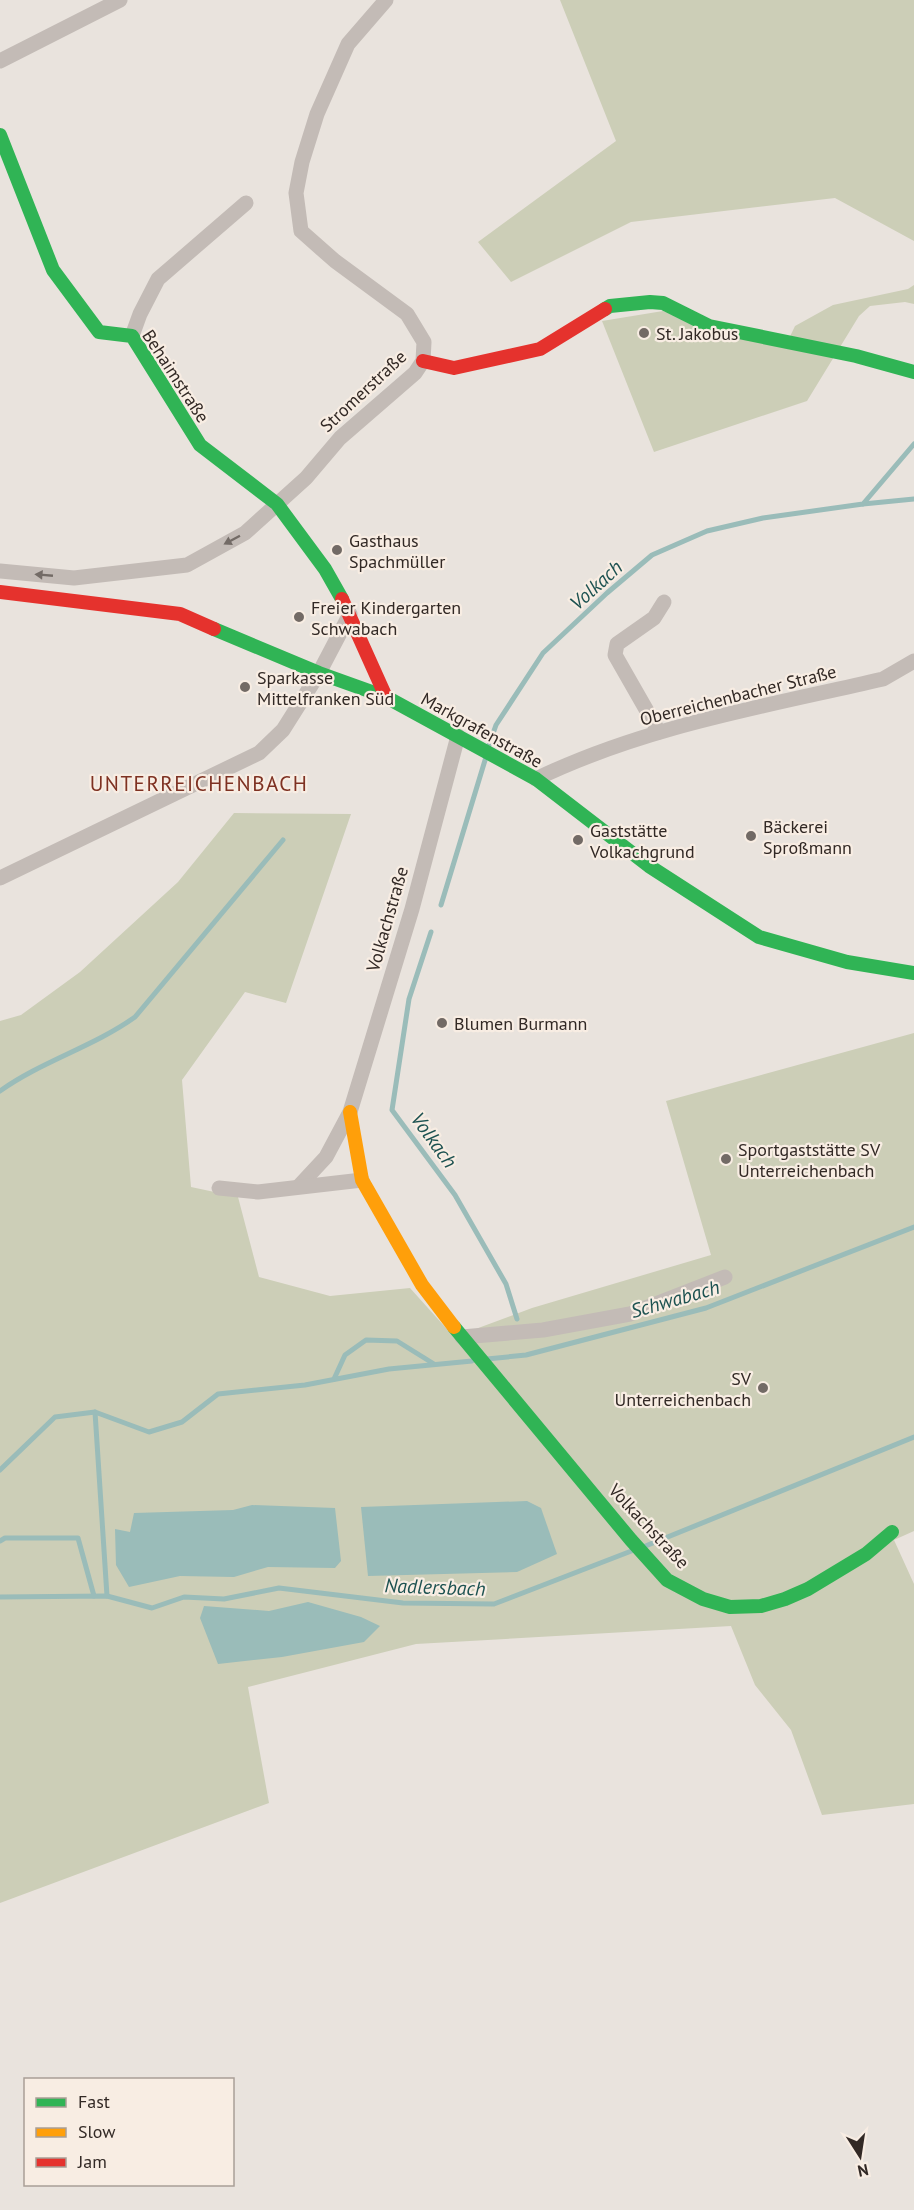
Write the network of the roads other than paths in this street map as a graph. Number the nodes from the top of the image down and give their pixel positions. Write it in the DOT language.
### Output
graph roads {
  1 [pos="120,0"];
  2 [pos="386,0"];
  3 [pos="0,61"];
  4 [pos="0,135"];
  5 [pos="246,203"];
  6 [pos="132,336"];
  7 [pos="423,361"];
  8 [pos="914,372"];
  9 [pos="277,504"];
  10 [pos="0,571"];
  11 [pos="0,592"];
  12 [pos="664,602"];
  13 [pos="350,614"];
  14 [pos="914,662"];
  15 [pos="319,673"];
  16 [pos="386,697"];
  17 [pos="659,732"];
  18 [pos="462,739"];
  19 [pos="536,779"];
  20 [pos="0,878"];
  21 [pos="914,973"];
  22 [pos="350,1113"];
  23 [pos="362,1180"];
  24 [pos="299,1186"];
  25 [pos="219,1188"];
  26 [pos="725,1276"];
  27 [pos="464,1340"];
  28 [pos="892,1532"];
  1 -- 3 [label="street"];
  2 -- 7 [label="street"];
  4 -- 6 [label="street, Behaimstraße"];
  5 -- 6 [label="street"];
  6 -- 9 [label="street, Behaimstraße"];
  7 -- 8 [label="street, Stromerstraße"];
  7 -- 9 [label="street, Stromerstraße"];
  9 -- 10 [label="street, Stromerstraße, one-way"];
  9 -- 13 [label="street, Behaimstraße"];
  11 -- 15 [label="street, Markgrafenstraße"];
  12 -- 17 [label="street"];
  13 -- 15 [label="street"];
  13 -- 16 [label="street, Behaimstraße"];
  14 -- 17 [label="street, Oberreichenbacher Straße"];
  15 -- 16 [label="street, Markgrafenstraße"];
  15 -- 20 [label="street"];
  16 -- 18 [label="street, Markgrafenstraße"];
  17 -- 19 [label="street, Oberreichenbacher Straße"];
  18 -- 19 [label="street, Markgrafenstraße"];
  18 -- 22 [label="street, Volkachstraße"];
  19 -- 21 [label="street, Markgrafenstraße"];
  22 -- 23 [label="street, Volkachstraße"];
  22 -- 24 [label="street, Volkachstraße"];
  23 -- 24 [label="street"];
  23 -- 27 [label="street, Volkachstraße"];
  24 -- 25 [label="street"];
  26 -- 27 [label="street"];
  27 -- 28 [label="street, Volkachstraße"];
}
